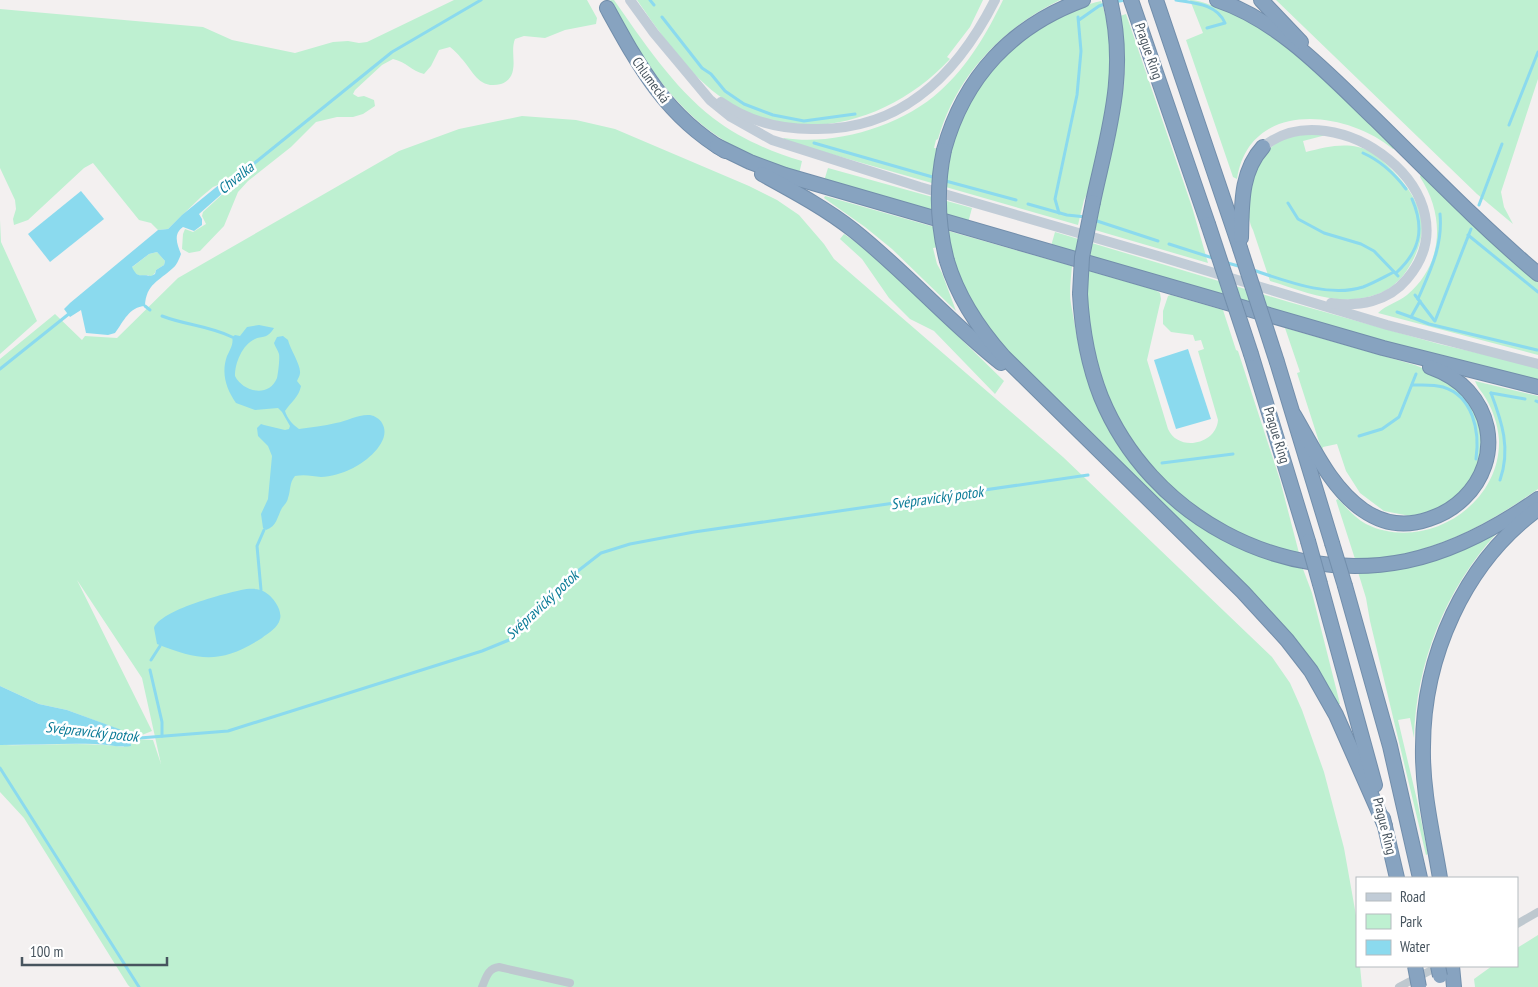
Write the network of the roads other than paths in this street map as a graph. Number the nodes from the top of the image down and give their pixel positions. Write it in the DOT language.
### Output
graph roads {
  1 [pos="630,0"];
  2 [pos="995,0"];
  3 [pos="1083,0"];
  4 [pos="1217,0"];
  5 [pos="1261,0"];
  6 [pos="604,4"];
  7 [pos="1158,5"];
  8 [pos="1133,6"];
  9 [pos="1111,7"];
  10 [pos="683,69"];
  11 [pos="1350,96"];
  12 [pos="717,146"];
  13 [pos="1263,147"];
  14 [pos="1238,233"];
  15 [pos="1538,274"];
  16 [pos="1293,296"];
  17 [pos="1383,348"];
  18 [pos="1538,364"];
  19 [pos="1538,387"];
  20 [pos="1046,400"];
  21 [pos="1294,415"];
  22 [pos="1538,499"];
  23 [pos="1538,509"];
  24 [pos="1385,826"];
  25 [pos="1397,877"];
  26 [pos="1420,877"];
  27 [pos="1440,877"];
  28 [pos="1538,912"];
  29 [pos="1518,923"];
  30 [pos="1415,967"];
  31 [pos="1444,972"];
  32 [pos="570,983"];
  33 [pos="482,987"];
  34 [pos="1399,987"];
  35 [pos="1419,987"];
  36 [pos="1454,987"];
  1 -- 10 [label="main road"];
  2 -- 10 [label="main road"];
  3 -- 20 [label="highway, bridge"];
  4 -- 11 [label="highway"];
  5 -- 11 [label="highway"];
  6 -- 12 [label="highway, Chlumecká"];
  7 -- 14 [label="highway, Prague Ring"];
  8 -- 24 [label="highway, Prague Ring, bridge"];
  9 -- 22 [label="highway, bridge"];
  10 -- 16 [label="main road"];
  11 -- 15 [label="highway"];
  12 -- 17 [label="highway"];
  12 -- 20 [label="highway"];
  13 -- 14 [label="highway"];
  13 -- 16 [label="main road"];
  14 -- 21 [label="highway, Prague Ring, bridge"];
  16 -- 18 [label="main road"];
  17 -- 19 [label="highway"];
  17 -- 21 [label="highway"];
  20 -- 24 [label="highway"];
  21 -- 26 [label="highway, Prague Ring, bridge"];
  23 -- 27 [label="highway"];
  24 -- 25 [label="highway, Prague Ring"];
  28 -- 29 [label="street"];
  30 -- 35 [label="highway, bridge"];
  31 -- 34 [label="street"];
  31 -- 36 [label="highway"];
  32 -- 33 [label="street"];
}
